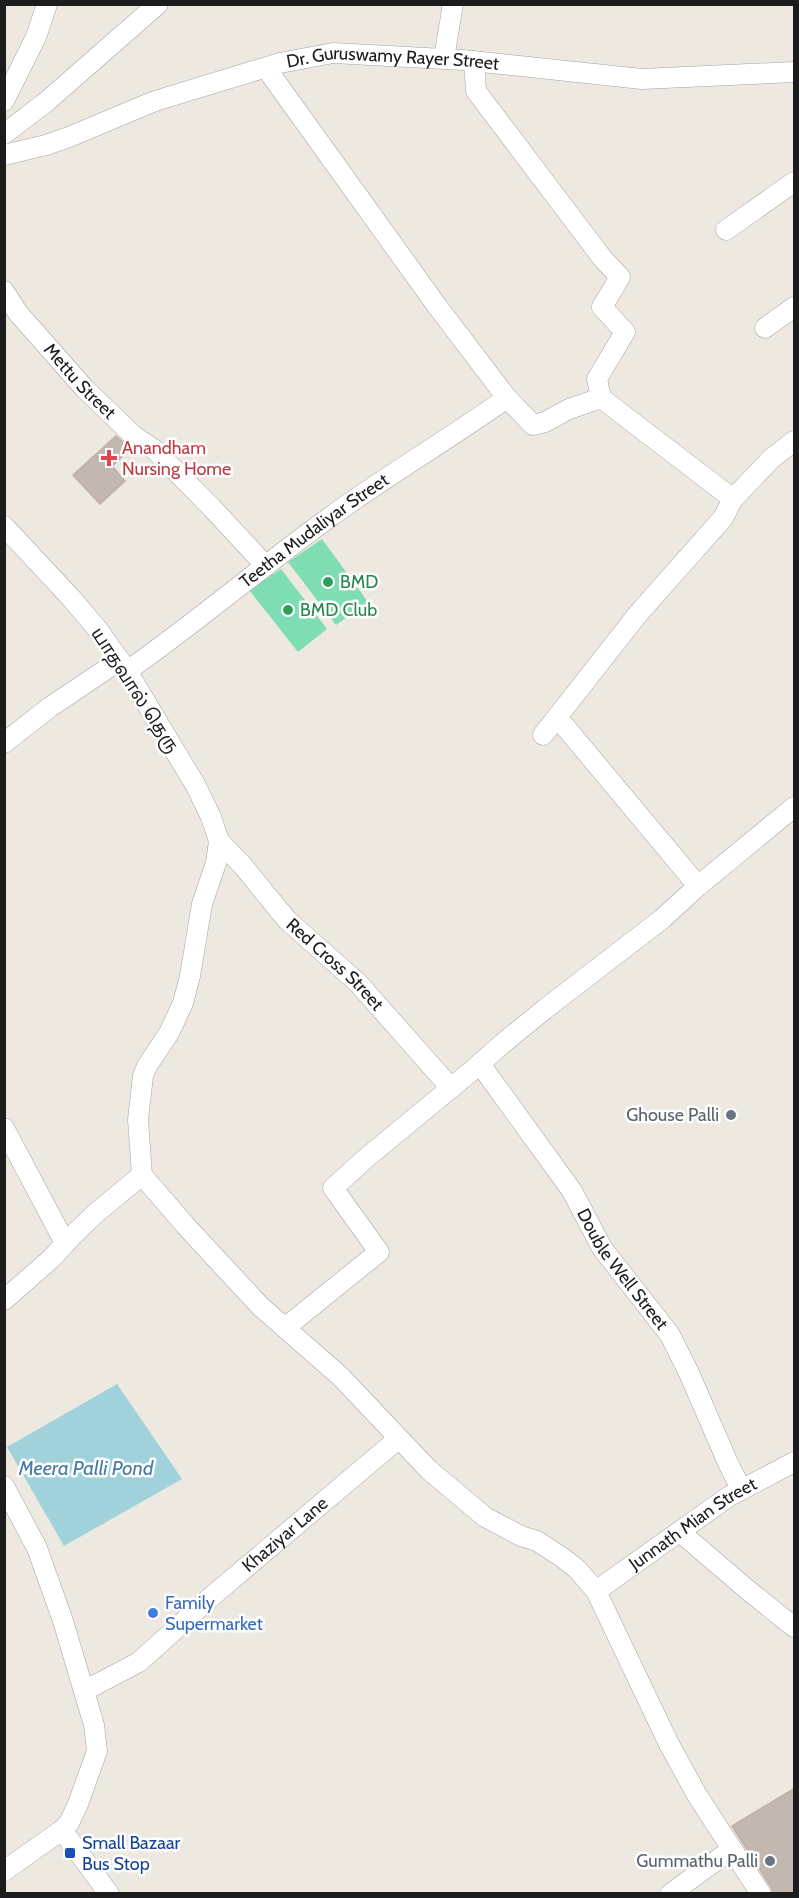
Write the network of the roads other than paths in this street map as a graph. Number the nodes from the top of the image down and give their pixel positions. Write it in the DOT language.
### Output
graph roads {
  1 [pos="47,4"];
  2 [pos="158,4"];
  3 [pos="453,4"];
  4 [pos="444,58"];
  5 [pos="474,61"];
  6 [pos="266,68"];
  7 [pos="795,72"];
  8 [pos="4,101"];
  9 [pos="4,134"];
  10 [pos="4,155"];
  11 [pos="795,182"];
  12 [pos="726,230"];
  13 [pos="4,291"];
  14 [pos="795,307"];
  15 [pos="765,328"];
  16 [pos="507,398"];
  17 [pos="601,398"];
  18 [pos="795,441"];
  19 [pos="733,499"];
  20 [pos="4,526"];
  21 [pos="266,566"];
  22 [pos="123,666"];
  23 [pos="557,717"];
  24 [pos="543,735"];
  25 [pos="4,743"];
  26 [pos="795,807"];
  27 [pos="219,841"];
  28 [pos="698,886"];
  29 [pos="480,1064"];
  30 [pos="451,1088"];
  31 [pos="4,1128"];
  32 [pos="142,1175"];
  33 [pos="65,1243"];
  34 [pos="4,1300"];
  35 [pos="286,1327"];
  36 [pos="399,1439"];
  37 [pos="795,1462"];
  38 [pos="4,1486"];
  39 [pos="741,1490"];
  40 [pos="680,1532"];
  41 [pos="596,1591"];
  42 [pos="795,1627"];
  43 [pos="84,1691"];
  44 [pos="62,1830"];
  45 [pos="734,1851"];
  46 [pos="4,1871"];
  47 [pos="109,1893"];
  48 [pos="670,1893"];
  49 [pos="761,1893"];
  1 -- 8 [label="street"];
  2 -- 9 [label="street"];
  3 -- 4 [label="street"];
  4 -- 5 [label="street, Dr. Guruswamy Rayer Street"];
  4 -- 6 [label="street, Dr. Guruswamy Rayer Street"];
  5 -- 7 [label="street, Dr. Guruswamy Rayer Street"];
  5 -- 17 [label="street"];
  6 -- 10 [label="street, Dr. Guruswamy Rayer Street"];
  6 -- 16 [label="street"];
  11 -- 12 [label="street"];
  13 -- 21 [label="street, Mettu Street"];
  14 -- 15 [label="street"];
  16 -- 17 [label="street"];
  16 -- 21 [label="street, Teetha Mudaliyar Street"];
  17 -- 19 [label="street"];
  18 -- 19 [label="street"];
  19 -- 23 [label="street"];
  20 -- 22 [label="street, யாதவால் தெரு"];
  21 -- 22 [label="street, Teetha Mudaliyar Street"];
  22 -- 25 [label="street, Teetha Mudaliyar Street"];
  22 -- 27 [label="street, யாதவால் தெரு"];
  23 -- 24 [label="street"];
  23 -- 28 [label="street"];
  26 -- 28 [label="street"];
  27 -- 30 [label="street, Red Cross Street"];
  27 -- 32 [label="street"];
  28 -- 29 [label="street"];
  29 -- 30 [label="street"];
  29 -- 39 [label="street, Double Well Street"];
  30 -- 35 [label="street"];
  31 -- 33 [label="street"];
  32 -- 33 [label="street"];
  32 -- 35 [label="street"];
  33 -- 34 [label="street"];
  35 -- 36 [label="street"];
  36 -- 41 [label="street"];
  36 -- 43 [label="street, Khaziyar Lane"];
  37 -- 39 [label="street, Junnath Mian Street"];
  38 -- 43 [label="street"];
  39 -- 40 [label="street, Junnath Mian Street"];
  40 -- 41 [label="street, Junnath Mian Street"];
  40 -- 42 [label="street"];
  41 -- 45 [label="street"];
  43 -- 44 [label="street"];
  44 -- 46 [label="street"];
  44 -- 47 [label="street"];
  45 -- 48 [label="street"];
  45 -- 49 [label="street"];
}
